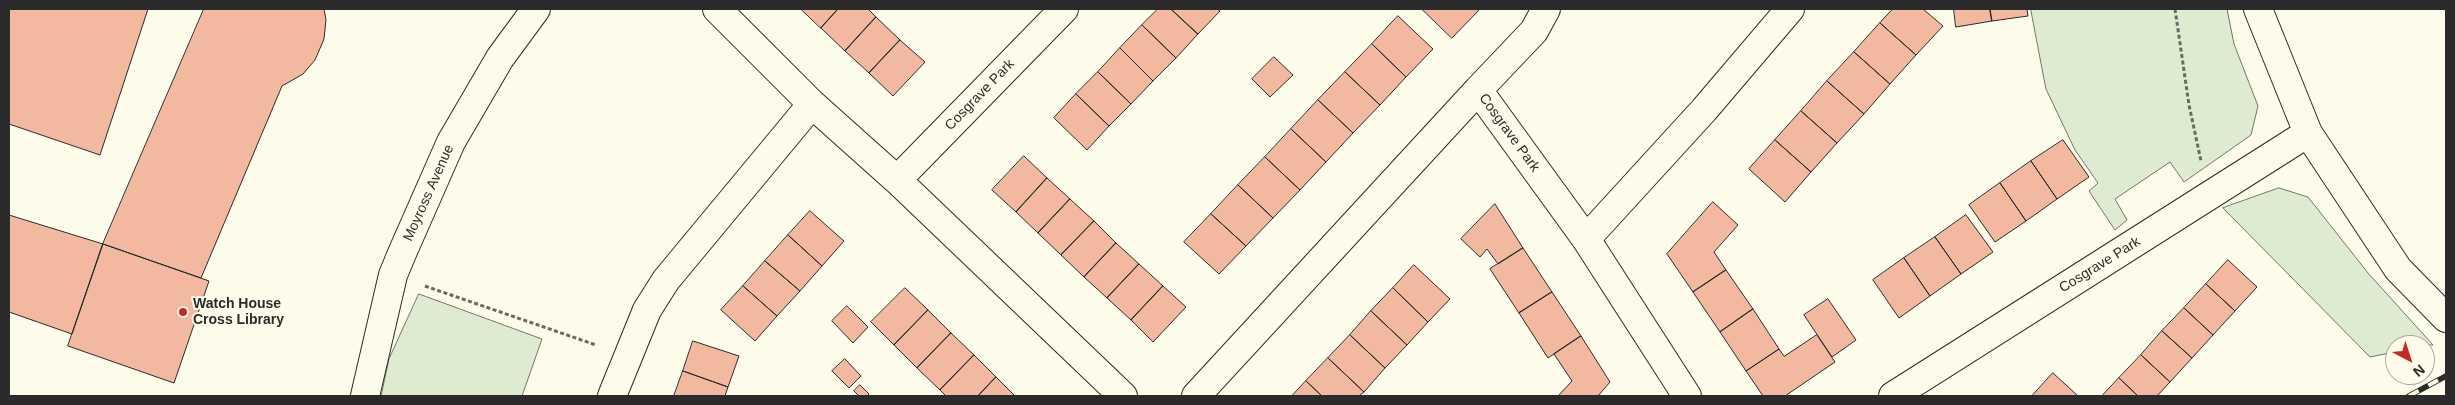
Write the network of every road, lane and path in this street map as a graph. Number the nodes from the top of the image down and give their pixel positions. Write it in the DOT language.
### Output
graph roads {
  1 [pos="536,9"];
  2 [pos="716,9"];
  3 [pos="1064,9"];
  4 [pos="1546,9"];
  5 [pos="1790,9"];
  6 [pos="2175,9"];
  7 [pos="2258,9"];
  8 [pos="1478,90"];
  9 [pos="812,104"];
  10 [pos="2308,133"];
  11 [pos="897,180"];
  12 [pos="2208,196"];
  13 [pos="1586,239"];
  14 [pos="393,275"];
  15 [pos="2446,318"];
  16 [pos="629,356"];
  17 [pos="1684,395"];
  18 [pos="365,396"];
  19 [pos="612,396"];
  20 [pos="1123,396"];
  21 [pos="1196,396"];
  22 [pos="1893,396"];
  1 -- 14 [label="street, Moyross Avenue"];
  2 -- 9 [label="street"];
  3 -- 11 [label="street, Cosgrave Park"];
  4 -- 8 [label="street"];
  5 -- 13 [label="street"];
  6 -- 12 [label="path"];
  7 -- 10 [label="street"];
  8 -- 13 [label="street, Cosgrave Park"];
  8 -- 21 [label="street, Cosgrave Park"];
  9 -- 11 [label="street"];
  9 -- 16 [label="street"];
  10 -- 12 [label="street, Cosgrave Park"];
  10 -- 15 [label="street"];
  11 -- 20 [label="street"];
  12 -- 22 [label="street, Cosgrave Park"];
  13 -- 17 [label="street, Cosgrave Park"];
  14 -- 16 [label="path"];
  14 -- 18 [label="street, Moyross Avenue"];
  16 -- 19 [label="street"];
}
